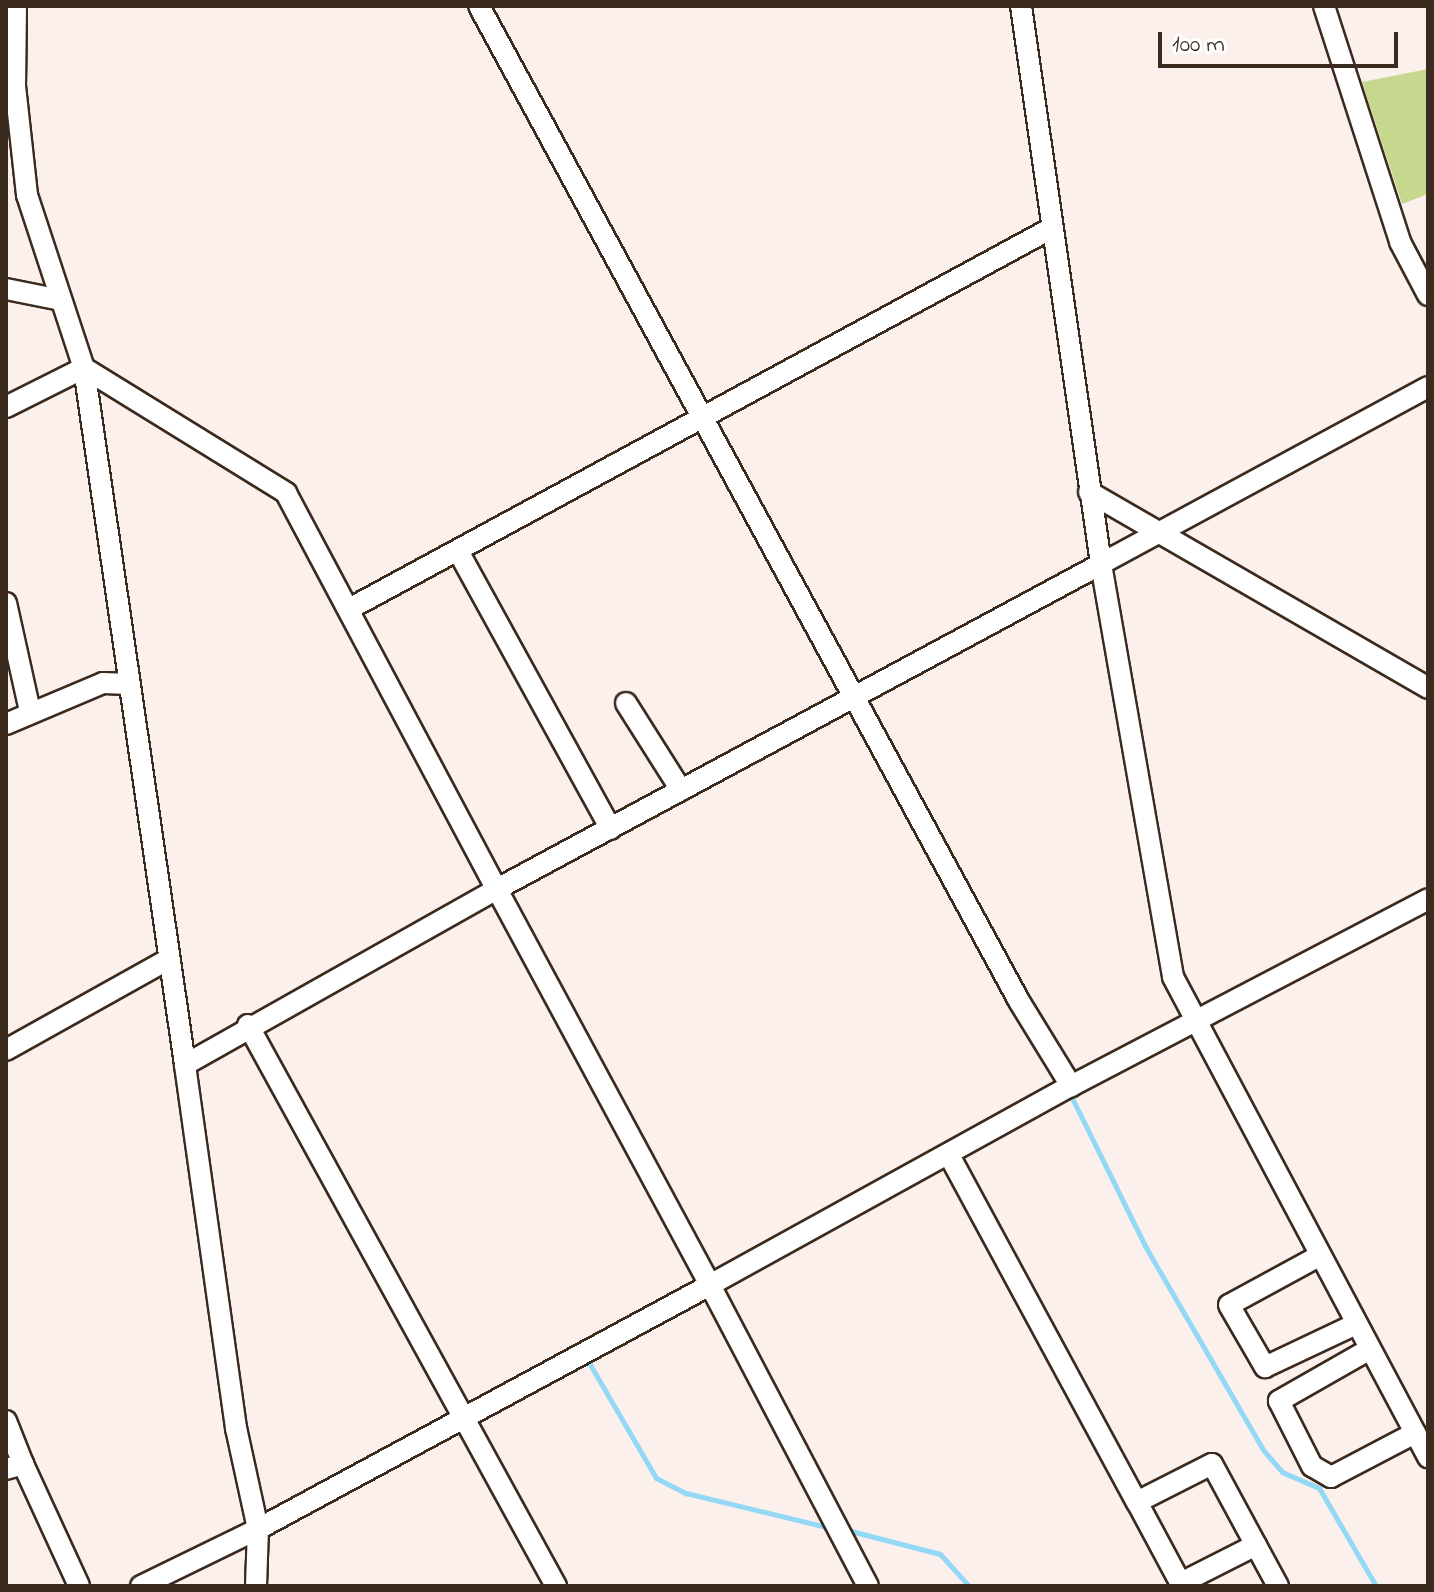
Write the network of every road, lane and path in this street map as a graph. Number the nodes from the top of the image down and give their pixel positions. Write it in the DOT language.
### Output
graph roads {
  1 [pos="16,6"];
  2 [pos="479,6"];
  3 [pos="1021,6"];
  4 [pos="1324,6"];
  5 [pos="1050,229"];
  6 [pos="6,289"];
  7 [pos="1428,295"];
  8 [pos="61,300"];
  9 [pos="84,368"];
  10 [pos="1428,387"];
  11 [pos="6,407"];
  12 [pos="701,417"];
  13 [pos="1089,492"];
  14 [pos="1155,535"];
  15 [pos="458,551"];
  16 [pos="1101,564"];
  17 [pos="6,603"];
  18 [pos="349,609"];
  19 [pos="129,684"];
  20 [pos="1428,688"];
  21 [pos="854,696"];
  22 [pos="626,703"];
  23 [pos="30,711"];
  24 [pos="6,724"];
  25 [pos="681,790"];
  26 [pos="611,829"];
  27 [pos="497,889"];
  28 [pos="1428,899"];
  29 [pos="167,960"];
  30 [pos="1194,1024"];
  31 [pos="248,1025"];
  32 [pos="6,1050"];
  33 [pos="185,1065"];
  34 [pos="1071,1086"];
  35 [pos="949,1155"];
  36 [pos="1319,1256"];
  37 [pos="710,1285"];
  38 [pos="1356,1324"];
  39 [pos="1370,1349"];
  40 [pos="464,1417"];
  41 [pos="6,1421"];
  42 [pos="1415,1433"];
  43 [pos="1428,1457"];
  44 [pos="15,1466"];
  45 [pos="1137,1502"];
  46 [pos="258,1529"];
  47 [pos="1256,1545"];
  48 [pos="1181,1585"];
  49 [pos="79,1586"];
  50 [pos="141,1586"];
  51 [pos="256,1586"];
  52 [pos="556,1586"];
  53 [pos="868,1586"];
  54 [pos="1278,1586"];
  1 -- 8 [label="street"];
  2 -- 12 [label="street"];
  3 -- 5 [label="street"];
  4 -- 7 [label="street"];
  5 -- 12 [label="street"];
  5 -- 13 [label="street"];
  6 -- 8 [label="street"];
  8 -- 9 [label="street"];
  9 -- 11 [label="street"];
  9 -- 18 [label="street"];
  9 -- 19 [label="street"];
  10 -- 14 [label="street"];
  12 -- 15 [label="street"];
  12 -- 21 [label="street"];
  13 -- 14 [label="street"];
  13 -- 16 [label="street"];
  14 -- 16 [label="street"];
  14 -- 20 [label="street"];
  15 -- 18 [label="street"];
  15 -- 26 [label="street"];
  16 -- 21 [label="street"];
  16 -- 30 [label="street"];
  17 -- 23 [label="street"];
  18 -- 27 [label="street"];
  19 -- 23 [label="street"];
  19 -- 29 [label="street"];
  21 -- 25 [label="street"];
  21 -- 34 [label="street"];
  22 -- 25 [label="street"];
  23 -- 24 [label="street"];
  25 -- 26 [label="street"];
  26 -- 27 [label="street"];
  27 -- 31 [label="street"];
  27 -- 37 [label="street"];
  28 -- 30 [label="street"];
  29 -- 32 [label="street"];
  29 -- 33 [label="street"];
  30 -- 34 [label="street"];
  30 -- 36 [label="street"];
  31 -- 33 [label="street"];
  31 -- 40 [label="street"];
  33 -- 46 [label="street"];
  34 -- 35 [label="street"];
  35 -- 37 [label="street"];
  35 -- 45 [label="street"];
  36 -- 38 [label="street"];
  36 -- 38 [label="street"];
  37 -- 40 [label="street"];
  37 -- 53 [label="street"];
  38 -- 39 [label="street"];
  39 -- 42 [label="street"];
  39 -- 42 [label="street"];
  40 -- 46 [label="street"];
  40 -- 52 [label="street"];
  41 -- 44 [label="street"];
  42 -- 43 [label="street"];
  44 -- 49 [label="street"];
  45 -- 47 [label="street"];
  45 -- 48 [label="street"];
  46 -- 50 [label="street"];
  46 -- 51 [label="street"];
  47 -- 48 [label="street"];
  47 -- 54 [label="street"];
}
